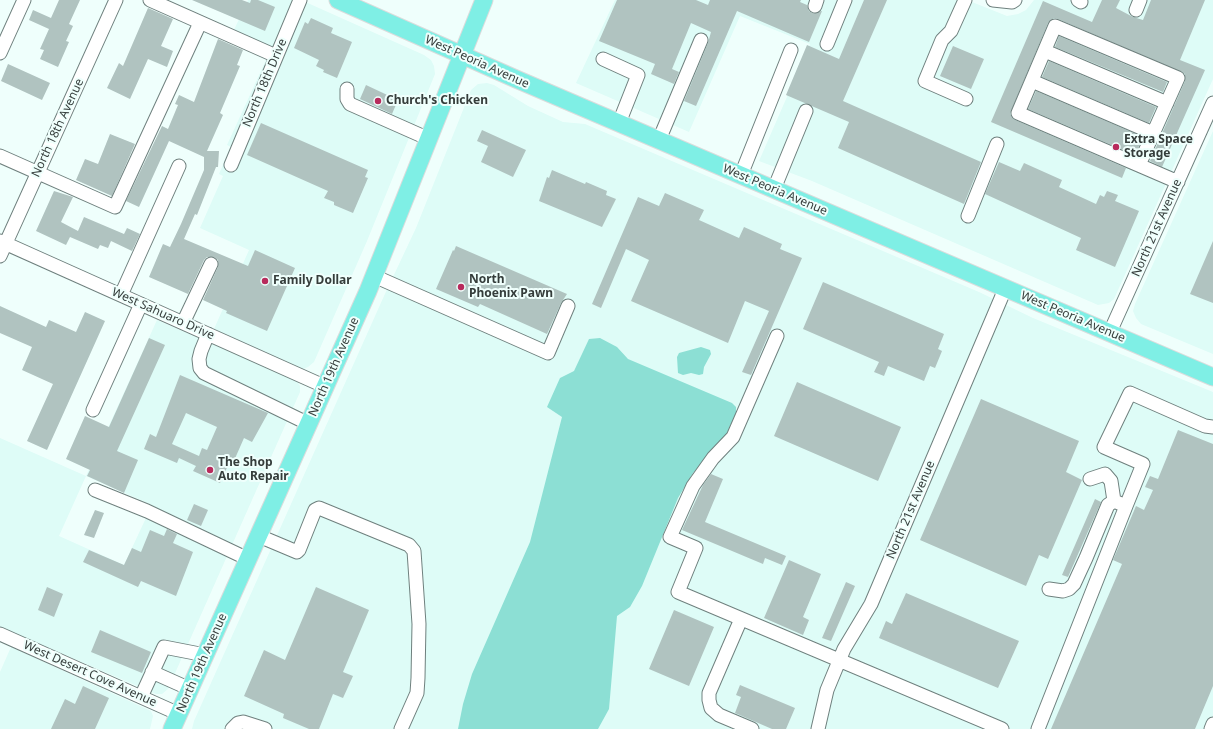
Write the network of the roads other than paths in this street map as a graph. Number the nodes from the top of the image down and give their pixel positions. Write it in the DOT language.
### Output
graph roads {
  1 [pos="24,0"];
  2 [pos="116,0"];
  3 [pos="150,0"];
  4 [pos="300,0"];
  5 [pos="338,0"];
  6 [pos="484,0"];
  7 [pos="845,0"];
  8 [pos="965,0"];
  9 [pos="992,0"];
  10 [pos="1015,0"];
  11 [pos="200,23"];
  12 [pos="701,40"];
  13 [pos="827,44"];
  14 [pos="791,50"];
  15 [pos="1045,51"];
  16 [pos="0,53"];
  17 [pos="462,55"];
  18 [pos="276,56"];
  19 [pos="603,59"];
  20 [pos="1032,81"];
  21 [pos="347,89"];
  22 [pos="966,99"];
  23 [pos="1167,103"];
  24 [pos="1213,103"];
  25 [pos="806,111"];
  26 [pos="619,123"];
  27 [pos="1154,133"];
  28 [pos="429,139"];
  29 [pos="659,140"];
  30 [pos="998,144"];
  31 [pos="0,156"];
  32 [pos="231,165"];
  33 [pos="1139,165"];
  34 [pos="179,166"];
  35 [pos="38,173"];
  36 [pos="741,175"];
  37 [pos="1178,182"];
  38 [pos="774,189"];
  39 [pos="968,216"];
  40 [pos="3,242"];
  41 [pos="0,256"];
  42 [pos="211,264"];
  43 [pos="374,276"];
  44 [pos="1005,289"];
  45 [pos="121,295"];
  46 [pos="141,304"];
  47 [pos="568,306"];
  48 [pos="183,323"];
  49 [pos="1110,332"];
  50 [pos="208,334"];
  51 [pos="777,336"];
  52 [pos="1213,377"];
  53 [pos="326,387"];
  54 [pos="93,410"];
  55 [pos="309,424"];
  56 [pos="1213,426"];
  57 [pos="1090,479"];
  58 [pos="95,490"];
  59 [pos="1120,504"];
  60 [pos="259,536"];
  61 [pos="248,559"];
  62 [pos="1049,589"];
  63 [pos="741,619"];
  64 [pos="0,634"];
  65 [pos="205,654"];
  66 [pos="839,660"];
  67 [pos="152,672"];
  68 [pos="190,689"];
  69 [pos="141,697"];
  70 [pos="176,721"];
  71 [pos="232,729"];
  72 [pos="265,729"];
  73 [pos="402,729"];
  74 [pos="752,729"];
  75 [pos="818,729"];
  76 [pos="1002,729"];
  77 [pos="1038,729"];
  1 -- 16 [label="street"];
  2 -- 35 [label="street, North 18th Avenue"];
  3 -- 11 [label="street"];
  4 -- 18 [label="street, North 18th Drive"];
  5 -- 17 [label="main road, West Peoria Avenue"];
  6 -- 17 [label="main road, North 19th Avenue"];
  7 -- 13 [label="street"];
  8 -- 22 [label="street"];
  9 -- 10 [label="street"];
  11 -- 18 [label="street"];
  11 -- 35 [label="street"];
  12 -- 29 [label="street"];
  14 -- 36 [label="street"];
  15 -- 20 [label="street"];
  15 -- 23 [label="street"];
  15 -- 23 [label="street"];
  17 -- 26 [label="main road, West Peoria Avenue"];
  17 -- 28 [label="main road, North 19th Avenue"];
  18 -- 32 [label="street, North 18th Drive"];
  19 -- 26 [label="street"];
  20 -- 27 [label="street"];
  20 -- 33 [label="street"];
  21 -- 28 [label="street"];
  23 -- 27 [label="street"];
  24 -- 37 [label="street, North 21st Avenue"];
  25 -- 38 [label="street"];
  26 -- 29 [label="main road, West Peoria Avenue"];
  27 -- 33 [label="street"];
  28 -- 43 [label="main road, North 19th Avenue"];
  29 -- 36 [label="main road, West Peoria Avenue"];
  30 -- 39 [label="street"];
  31 -- 35 [label="street"];
  33 -- 37 [label="street"];
  34 -- 45 [label="street"];
  35 -- 40 [label="street, North 18th Avenue"];
  36 -- 38 [label="main road, West Peoria Avenue"];
  37 -- 49 [label="street, North 21st Avenue"];
  38 -- 44 [label="main road, West Peoria Avenue"];
  40 -- 41 [label="street, North 18th Avenue"];
  40 -- 45 [label="street, West Sahuaro Drive"];
  42 -- 48 [label="street"];
  43 -- 47 [label="street"];
  43 -- 53 [label="main road, North 19th Avenue"];
  44 -- 49 [label="main road, West Peoria Avenue"];
  44 -- 66 [label="street, North 21st Avenue"];
  45 -- 46 [label="street, West Sahuaro Drive"];
  46 -- 48 [label="street, West Sahuaro Drive"];
  46 -- 54 [label="street"];
  48 -- 50 [label="street, West Sahuaro Drive"];
  49 -- 52 [label="main road, West Peoria Avenue"];
  50 -- 53 [label="street, West Sahuaro Drive"];
  50 -- 55 [label="street"];
  51 -- 63 [label="street"];
  53 -- 55 [label="main road, North 19th Avenue"];
  55 -- 60 [label="main road, North 19th Avenue"];
  56 -- 59 [label="street"];
  57 -- 59 [label="street"];
  58 -- 61 [label="street"];
  59 -- 62 [label="street"];
  59 -- 77 [label="street"];
  60 -- 61 [label="main road, North 19th Avenue"];
  60 -- 73 [label="street"];
  61 -- 65 [label="main road, North 19th Avenue"];
  63 -- 66 [label="street"];
  63 -- 74 [label="street"];
  64 -- 69 [label="street, West Desert Cove Avenue"];
  65 -- 67 [label="street"];
  65 -- 68 [label="main road, North 19th Avenue"];
  66 -- 75 [label="street, North 21st Avenue"];
  66 -- 76 [label="street"];
  67 -- 68 [label="street"];
  67 -- 69 [label="street"];
  68 -- 70 [label="main road, North 19th Avenue"];
  69 -- 70 [label="street, West Desert Cove Avenue"];
  71 -- 72 [label="street"];
}
